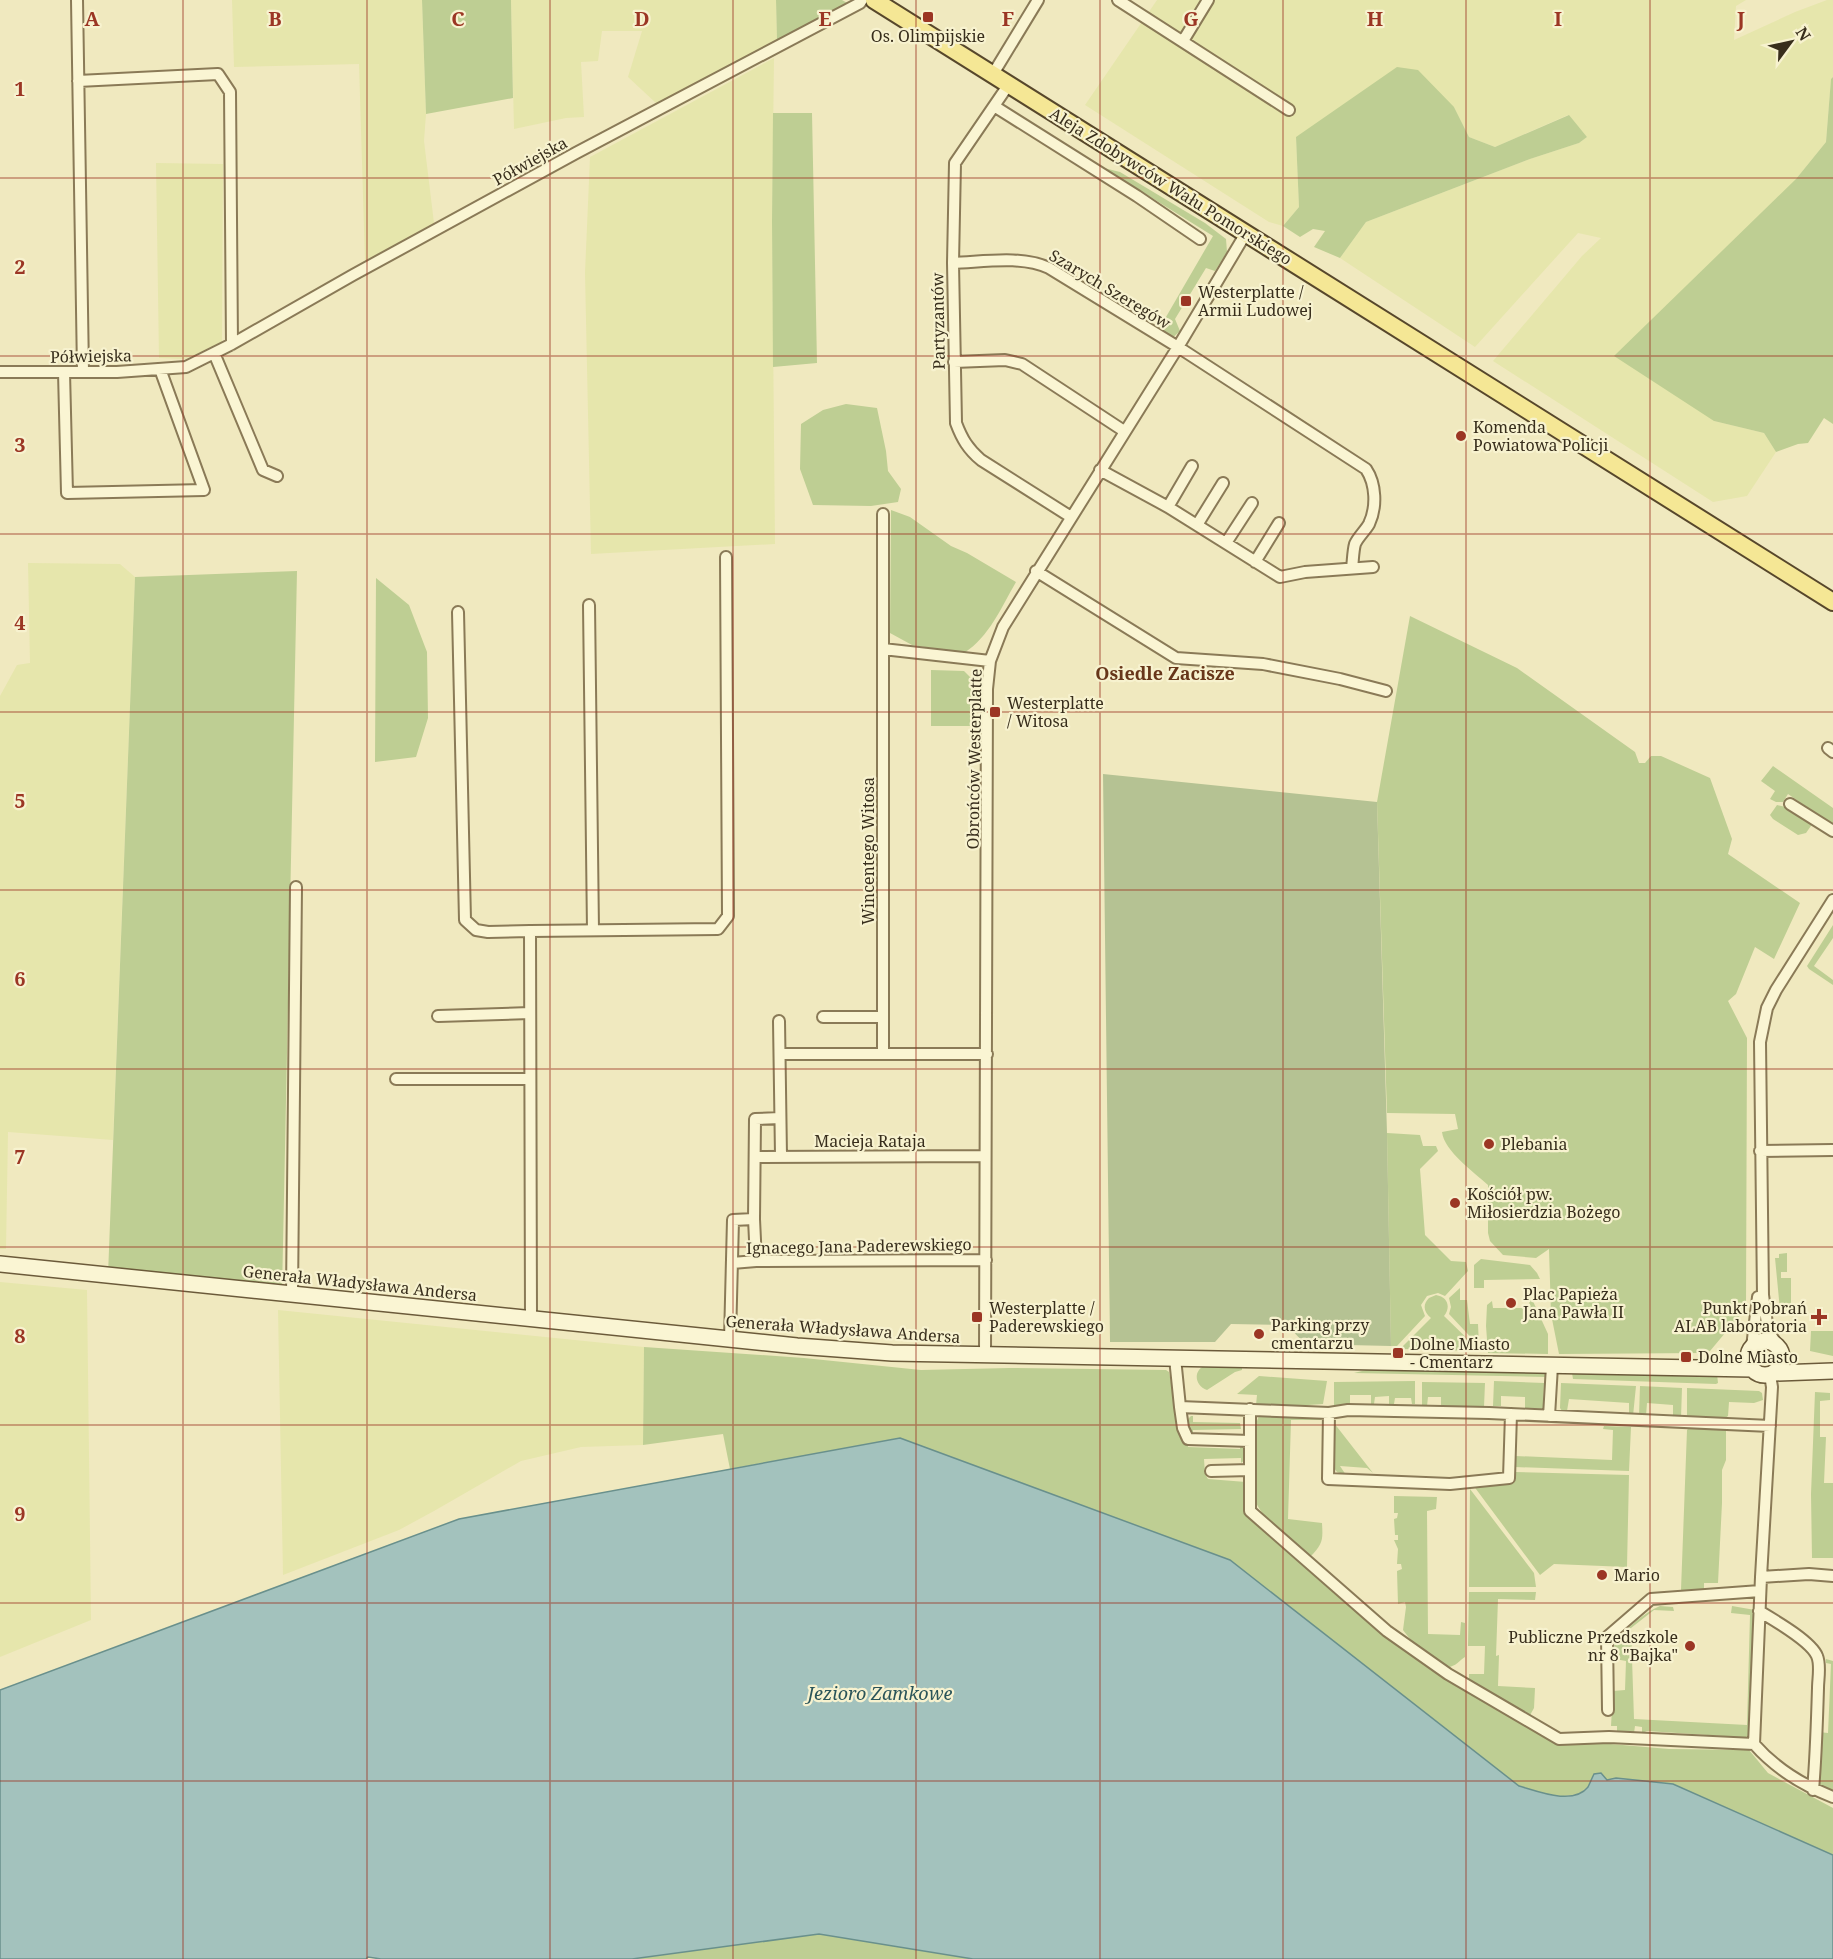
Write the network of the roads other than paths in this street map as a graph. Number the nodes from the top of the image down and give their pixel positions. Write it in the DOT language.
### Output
graph roads {
  1 [pos="77,0"];
  2 [pos="862,0"];
  3 [pos="874,0"];
  4 [pos="1038,0"];
  5 [pos="1118,0"];
  6 [pos="1208,0"];
  7 [pos="1183,41"];
  8 [pos="993,74"];
  9 [pos="78,81"];
  10 [pos="1009,84"];
  11 [pos="994,106"];
  12 [pos="1289,110"];
  13 [pos="1246,233"];
  14 [pos="1200,239"];
  15 [pos="952,263"];
  16 [pos="232,345"];
  17 [pos="1178,347"];
  18 [pos="214,353"];
  19 [pos="954,362"];
  20 [pos="160,369"];
  21 [pos="83,371"];
  22 [pos="0,372"];
  23 [pos="64,372"];
  24 [pos="1124,431"];
  25 [pos="1192,466"];
  26 [pos="1100,470"];
  27 [pos="277,476"];
  28 [pos="1223,483"];
  29 [pos="1252,503"];
  30 [pos="1168,507"];
  31 [pos="883,514"];
  32 [pos="1071,517"];
  33 [pos="1279,523"];
  34 [pos="1197,525"];
  35 [pos="1226,543"];
  36 [pos="726,557"];
  37 [pos="1255,562"];
  38 [pos="1373,567"];
  39 [pos="1352,568"];
  40 [pos="1036,571"];
  41 [pos="1833,602"];
  42 [pos="589,605"];
  43 [pos="458,612"];
  44 [pos="883,649"];
  45 [pos="990,661"];
  46 [pos="1386,691"];
  47 [pos="1790,804"];
  48 [pos="1833,831"];
  49 [pos="296,887"];
  50 [pos="1833,900"];
  51 [pos="593,930"];
  52 [pos="530,931"];
  53 [pos="530,1013"];
  54 [pos="438,1016"];
  55 [pos="823,1017"];
  56 [pos="883,1017"];
  57 [pos="779,1021"];
  58 [pos="780,1054"];
  59 [pos="883,1054"];
  60 [pos="987,1054"];
  61 [pos="396,1079"];
  62 [pos="530,1079"];
  63 [pos="780,1118"];
  64 [pos="1833,1150"];
  65 [pos="1760,1151"];
  66 [pos="781,1156"];
  67 [pos="985,1156"];
  68 [pos="755,1157"];
  69 [pos="754,1219"];
  70 [pos="986,1260"];
  71 [pos="756,1261"];
  72 [pos="732,1263"];
  73 [pos="0,1264"];
  74 [pos="1761,1267"];
  75 [pos="292,1294"];
  76 [pos="531,1318"];
  77 [pos="730,1339"];
  78 [pos="1751,1349"];
  79 [pos="1780,1350"];
  80 [pos="986,1356"];
  81 [pos="1175,1358"];
  82 [pos="1552,1366"];
  83 [pos="1688,1369"];
  84 [pos="1752,1369"];
  85 [pos="1833,1371"];
  86 [pos="1773,1374"];
  87 [pos="1180,1407"];
  88 [pos="1250,1409"];
  89 [pos="1329,1413"];
  90 [pos="1511,1414"];
  91 [pos="1549,1416"];
  92 [pos="1770,1426"];
  93 [pos="1250,1441"];
  94 [pos="1250,1470"];
  95 [pos="1211,1471"];
  96 [pos="1833,1576"];
  97 [pos="1761,1577"];
  98 [pos="1760,1591"];
  99 [pos="1760,1611"];
  100 [pos="1608,1710"];
  101 [pos="1608,1726"];
  102 [pos="1609,1737"];
  103 [pos="1754,1744"];
  104 [pos="1813,1790"];
  105 [pos="1833,1797"];
  1 -- 9 [label="street"];
  2 -- 16 [label="street, Półwiejska"];
  3 -- 8 [label="main road, Aleja Zdobywców Wału Pomorskiego"];
  4 -- 8 [label="street"];
  5 -- 7 [label="street"];
  6 -- 7 [label="street"];
  7 -- 12 [label="street"];
  8 -- 10 [label="main road, Aleja Zdobywców Wału Pomorskiego"];
  9 -- 16 [label="street"];
  9 -- 21 [label="street"];
  10 -- 11 [label="street, Partyzantów"];
  10 -- 13 [label="main road, Aleja Zdobywców Wału Pomorskiego"];
  11 -- 14 [label="street"];
  11 -- 15 [label="street, Partyzantów"];
  13 -- 17 [label="street, Obrońców Westerplatte"];
  13 -- 41 [label="main road, Aleja Zdobywców Wału Pomorskiego"];
  15 -- 17 [label="street, Szarych Szeregów"];
  15 -- 19 [label="street, Partyzantów"];
  16 -- 18 [label="street, Półwiejska"];
  17 -- 24 [label="street, Obrońców Westerplatte"];
  17 -- 39 [label="street, Szarych Szeregów"];
  18 -- 20 [label="street, Półwiejska"];
  18 -- 27 [label="street"];
  19 -- 24 [label="street"];
  19 -- 32 [label="street, Partyzantów"];
  20 -- 21 [label="street, Półwiejska"];
  20 -- 23 [label="street"];
  21 -- 23 [label="street, Półwiejska"];
  22 -- 23 [label="street, Półwiejska"];
  24 -- 26 [label="street, Obrońców Westerplatte"];
  25 -- 30 [label="street"];
  26 -- 30 [label="street"];
  26 -- 32 [label="street, Obrońców Westerplatte"];
  28 -- 34 [label="street"];
  29 -- 35 [label="street"];
  30 -- 34 [label="street"];
  31 -- 44 [label="street, Wincentego Witosa"];
  32 -- 40 [label="street, Obrońców Westerplatte"];
  33 -- 37 [label="street"];
  34 -- 35 [label="street"];
  35 -- 37 [label="street"];
  36 -- 51 [label="street"];
  37 -- 39 [label="street"];
  38 -- 39 [label="street"];
  40 -- 45 [label="street, Obrońców Westerplatte"];
  40 -- 46 [label="street"];
  42 -- 51 [label="street"];
  43 -- 52 [label="street"];
  44 -- 45 [label="street"];
  44 -- 56 [label="street, Wincentego Witosa"];
  45 -- 60 [label="street, Obrońców Westerplatte"];
  47 -- 48 [label="street"];
  49 -- 75 [label="street"];
  50 -- 65 [label="street"];
  51 -- 52 [label="street"];
  52 -- 53 [label="street"];
  53 -- 54 [label="street"];
  53 -- 62 [label="street"];
  55 -- 56 [label="street"];
  56 -- 59 [label="street, Wincentego Witosa"];
  57 -- 58 [label="street"];
  58 -- 59 [label="street"];
  58 -- 63 [label="street"];
  59 -- 60 [label="street"];
  60 -- 67 [label="street, Obrońców Westerplatte"];
  61 -- 62 [label="street"];
  62 -- 76 [label="street"];
  63 -- 66 [label="street"];
  63 -- 68 [label="street"];
  64 -- 65 [label="street"];
  65 -- 74 [label="street"];
  66 -- 67 [label="street, Macieja Rataja"];
  66 -- 68 [label="street, Macieja Rataja"];
  67 -- 70 [label="street, Obrońców Westerplatte"];
  68 -- 69 [label="street"];
  69 -- 71 [label="street"];
  69 -- 72 [label="street"];
  70 -- 71 [label="street, Ignacego Jana Paderewskiego"];
  70 -- 80 [label="street, Obrońców Westerplatte"];
  71 -- 72 [label="street, Ignacego Jana Paderewskiego"];
  72 -- 77 [label="street"];
  73 -- 75 [label="main road, Generała Władysława Andersa"];
  74 -- 78 [label="street"];
  74 -- 79 [label="street"];
  75 -- 76 [label="main road, Generała Władysława Andersa"];
  76 -- 77 [label="main road, Generała Władysława Andersa"];
  77 -- 80 [label="main road, Generała Władysława Andersa"];
  78 -- 79 [label="main road"];
  78 -- 83 [label="main road, Generała Władysława Andersa"];
  78 -- 84 [label="main road"];
  79 -- 85 [label="main road"];
  79 -- 86 [label="main road"];
  80 -- 81 [label="main road, Generała Władysława Andersa"];
  81 -- 82 [label="main road, Generała Władysława Andersa"];
  81 -- 87 [label="street"];
  82 -- 83 [label="main road, Generała Władysława Andersa"];
  82 -- 91 [label="street"];
  83 -- 84 [label="main road, Generała Władysława Andersa"];
  84 -- 86 [label="main road"];
  85 -- 86 [label="main road"];
  86 -- 92 [label="street"];
  87 -- 88 [label="street"];
  87 -- 93 [label="street"];
  88 -- 89 [label="street"];
  88 -- 93 [label="street"];
  89 -- 90 [label="street"];
  89 -- 90 [label="street"];
  90 -- 91 [label="street"];
  91 -- 92 [label="street"];
  92 -- 97 [label="street"];
  93 -- 94 [label="street"];
  94 -- 95 [label="street"];
  94 -- 102 [label="street"];
  96 -- 97 [label="street"];
  97 -- 98 [label="street"];
  98 -- 99 [label="street"];
  98 -- 100 [label="street"];
  99 -- 103 [label="street"];
  99 -- 104 [label="street"];
  101 -- 102 [label="street"];
  102 -- 103 [label="street"];
  103 -- 104 [label="street"];
  104 -- 105 [label="street"];
}
